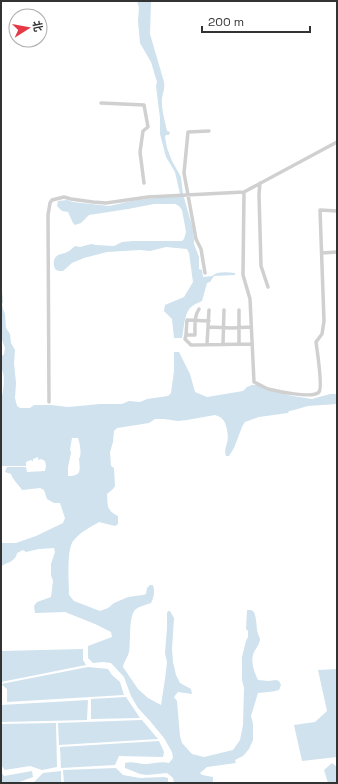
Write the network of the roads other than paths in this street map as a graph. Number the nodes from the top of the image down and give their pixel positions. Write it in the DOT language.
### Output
graph roads {
  1 [pos="101,103"];
  2 [pos="209,131"];
  3 [pos="337,142"];
  4 [pos="144,183"];
  5 [pos="260,183"];
  6 [pos="244,192"];
  7 [pos="186,195"];
  8 [pos="337,211"];
  9 [pos="337,252"];
  10 [pos="322,253"];
  11 [pos="205,273"];
  12 [pos="268,287"];
  13 [pos="199,309"];
  14 [pos="209,310"];
  15 [pos="224,310"];
  16 [pos="239,310"];
  17 [pos="195,320"];
  18 [pos="208,321"];
  19 [pos="208,327"];
  20 [pos="251,327"];
  21 [pos="223,328"];
  22 [pos="239,328"];
  23 [pos="186,335"];
  24 [pos="207,344"];
  25 [pos="223,344"];
  26 [pos="239,344"];
  27 [pos="252,344"];
  28 [pos="49,402"];
  1 -- 4 [label="street"];
  2 -- 7 [label="street"];
  3 -- 5 [label="street"];
  5 -- 6 [label="street"];
  5 -- 12 [label="street"];
  6 -- 7 [label="street"];
  6 -- 20 [label="street"];
  7 -- 11 [label="street"];
  7 -- 28 [label="street"];
  8 -- 10 [label="street"];
  9 -- 10 [label="street"];
  10 -- 27 [label="street"];
  13 -- 17 [label="street"];
  14 -- 18 [label="street"];
  15 -- 21 [label="street"];
  16 -- 22 [label="street"];
  17 -- 18 [label="street"];
  17 -- 23 [label="street"];
  17 -- 23 [label="street"];
  18 -- 19 [label="street"];
  19 -- 21 [label="street"];
  19 -- 24 [label="street"];
  20 -- 22 [label="street"];
  20 -- 27 [label="street"];
  21 -- 22 [label="street"];
  21 -- 25 [label="street"];
  22 -- 26 [label="street"];
  23 -- 24 [label="street"];
  24 -- 25 [label="street"];
  25 -- 26 [label="street"];
  26 -- 27 [label="street"];
}
